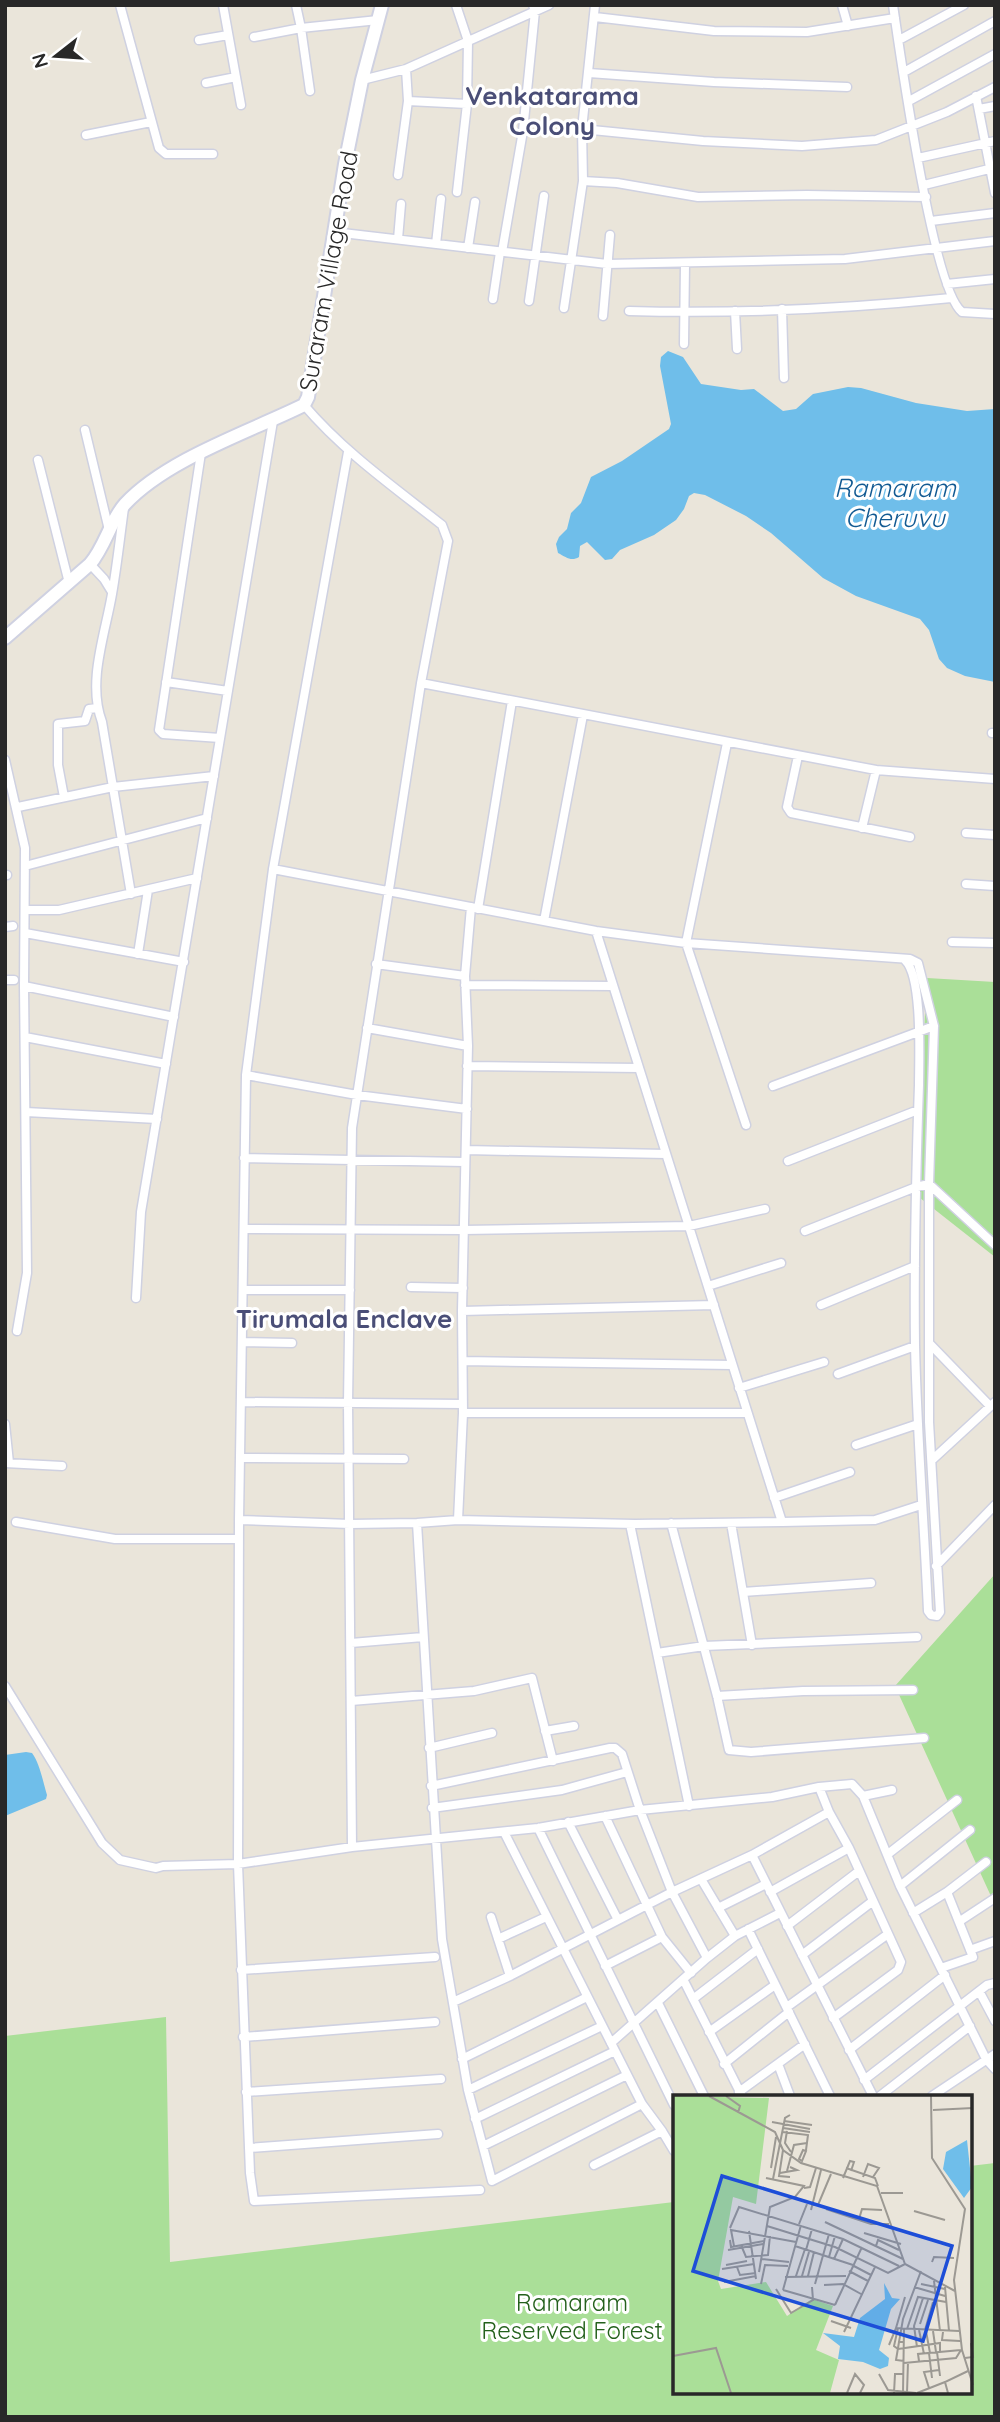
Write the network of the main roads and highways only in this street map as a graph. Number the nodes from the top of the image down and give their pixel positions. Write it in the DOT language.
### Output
graph roads {
  1 [pos="382,5"];
  2 [pos="5,638"];
  1 -- 2 [label="main road, Suraram Village Road"];
}
